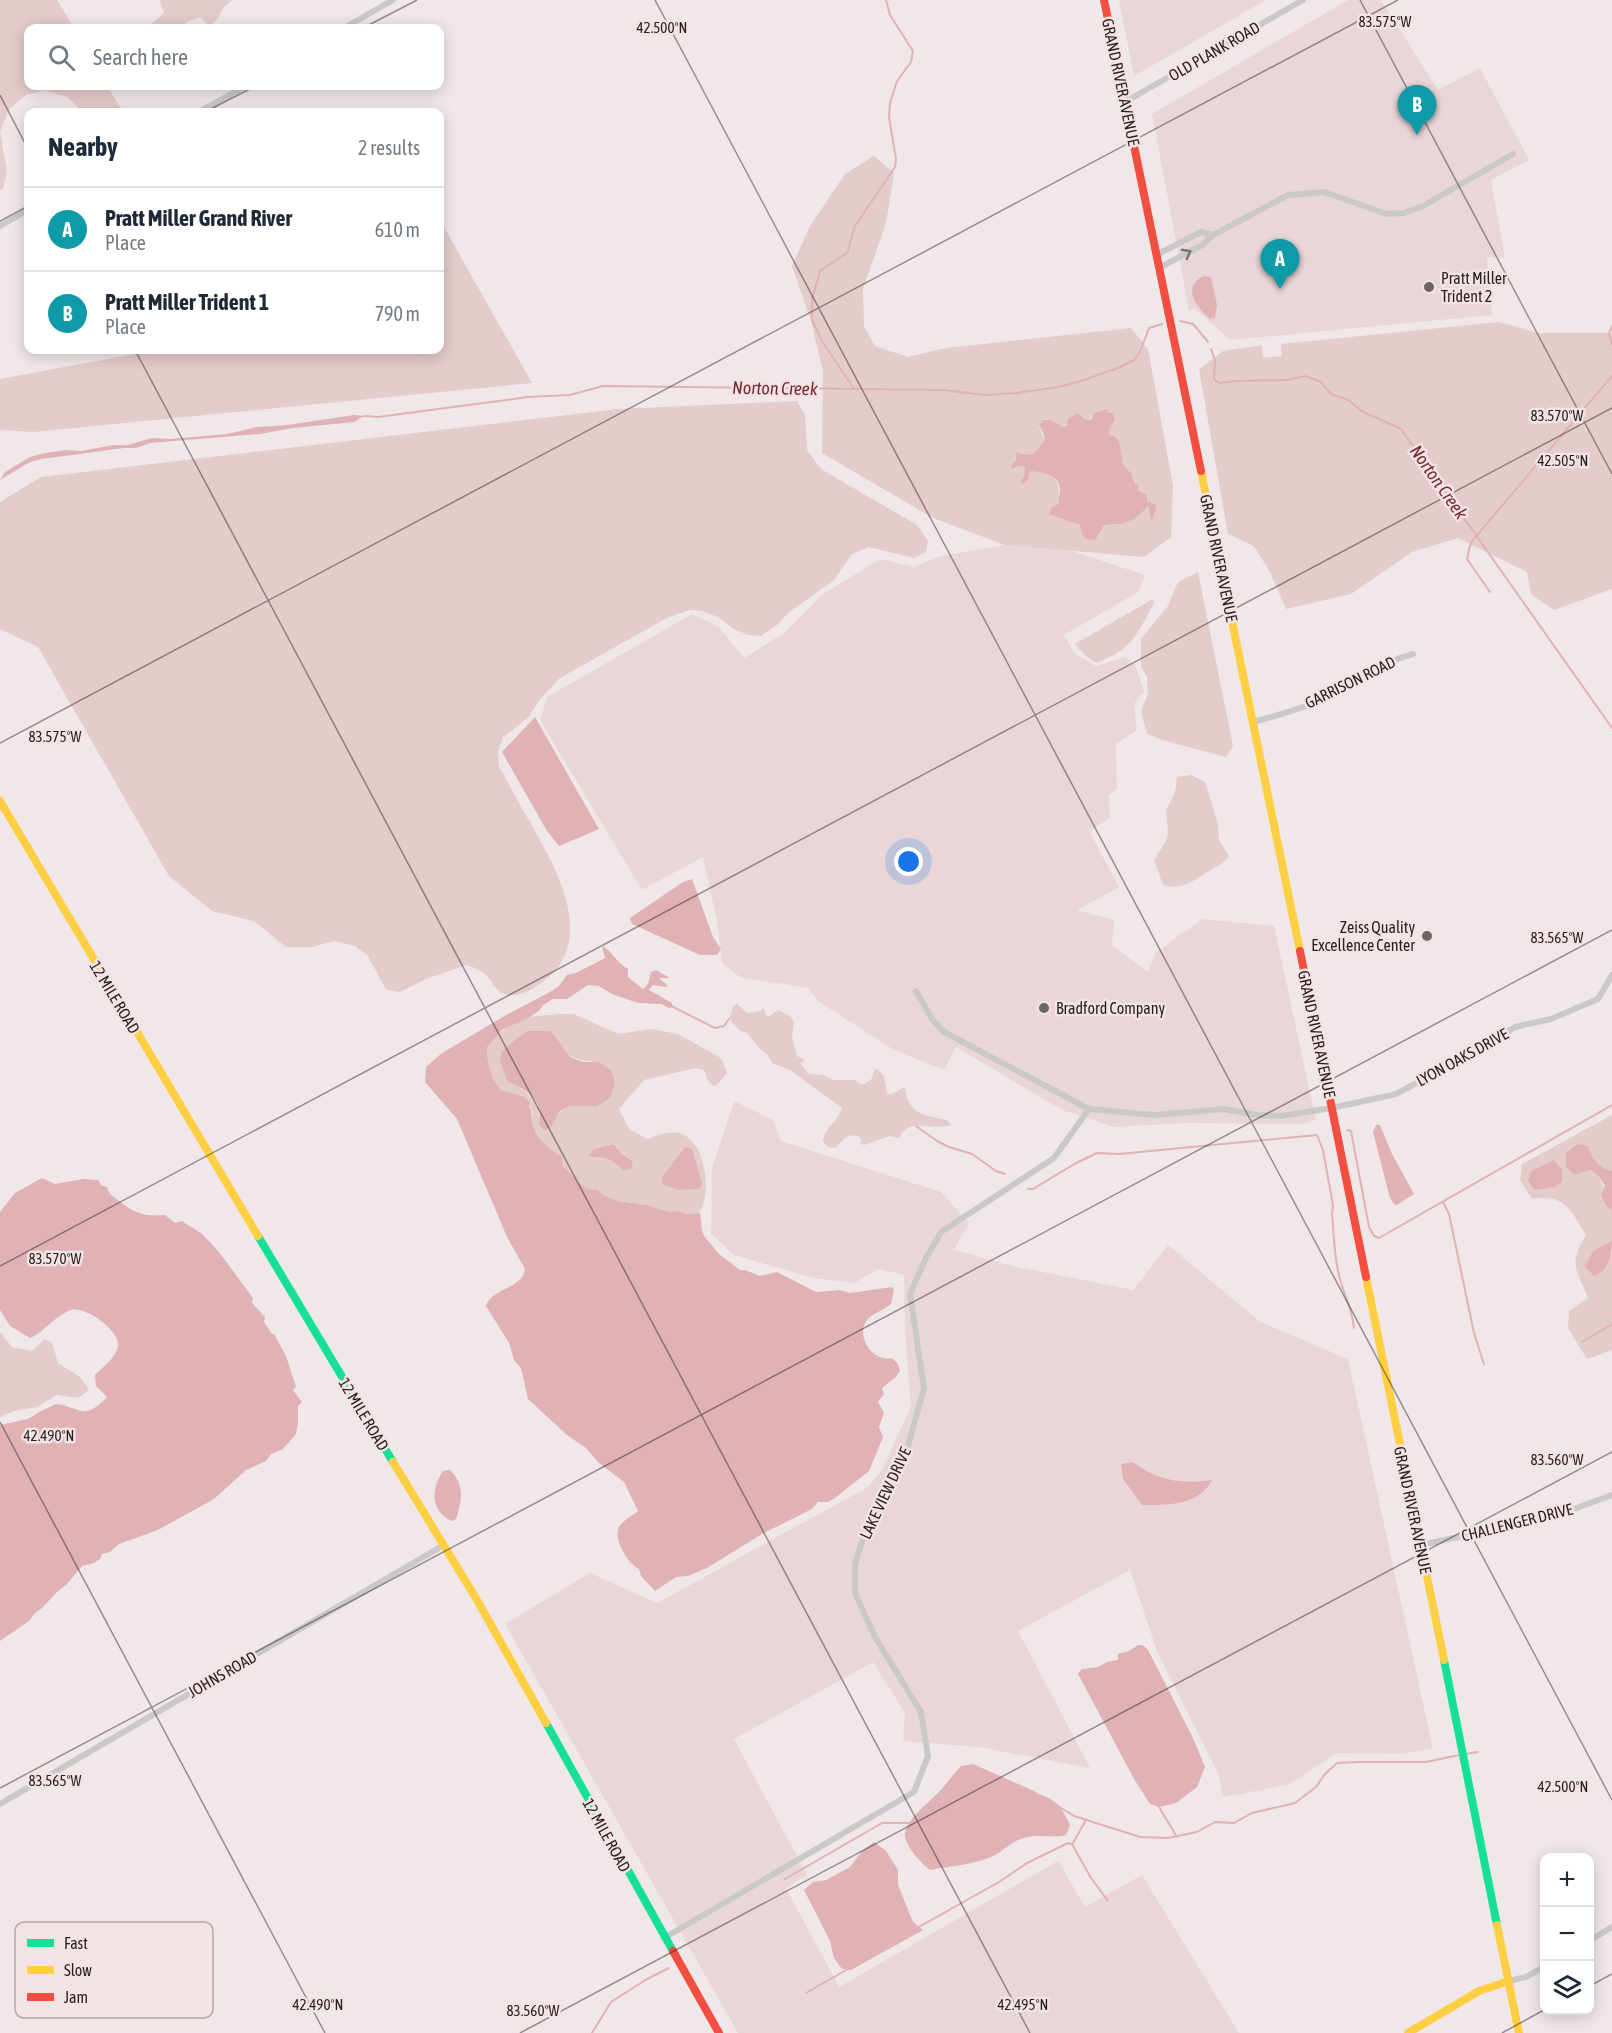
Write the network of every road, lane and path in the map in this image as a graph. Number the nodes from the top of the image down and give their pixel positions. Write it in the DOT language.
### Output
graph roads {
  1 [pos="393,0"];
  2 [pos="1104,0"];
  3 [pos="1303,0"];
  4 [pos="351,24"];
  5 [pos="239,90"];
  6 [pos="1125,102"];
  7 [pos="206,108"];
  8 [pos="1513,154"];
  9 [pos="24,212"];
  10 [pos="0,226"];
  11 [pos="1213,235"];
  12 [pos="1156,255"];
  13 [pos="1159,268"];
  14 [pos="1413,654"];
  15 [pos="1253,722"];
  16 [pos="0,801"];
  17 [pos="1612,975"];
  18 [pos="916,991"];
  19 [pos="1332,1108"];
  20 [pos="1089,1109"];
  21 [pos="1612,1495"];
  22 [pos="444,1545"];
  23 [pos="1421,1545"];
  24 [pos="0,1804"];
  25 [pos="1612,1927"];
  26 [pos="664,1938"];
  27 [pos="1594,1938"];
  28 [pos="1540,1970"];
  29 [pos="1509,1981"];
  30 [pos="718,2033"];
  31 [pos="1408,2033"];
  32 [pos="1519,2033"];
  1 -- 4 [label="street"];
  2 -- 6 [label="main road, GRAND RIVER AVENUE"];
  3 -- 6 [label="street, OLD PLANK ROAD"];
  5 -- 7 [label="street"];
  6 -- 12 [label="main road, GRAND RIVER AVENUE"];
  8 -- 11 [label="street"];
  9 -- 10 [label="street"];
  11 -- 12 [label="street"];
  13 -- 11 [label="street, one-way"];
  12 -- 13 [label="main road, GRAND RIVER AVENUE"];
  13 -- 15 [label="main road, GRAND RIVER AVENUE"];
  14 -- 15 [label="street, GARRISON ROAD"];
  15 -- 19 [label="main road, GRAND RIVER AVENUE"];
  16 -- 22 [label="main road, 12 MILE ROAD"];
  17 -- 19 [label="street, LYON OAKS DRIVE"];
  18 -- 20 [label="street"];
  19 -- 20 [label="street, LYON OAKS DRIVE"];
  19 -- 23 [label="main road, GRAND RIVER AVENUE"];
  20 -- 26 [label="street, LAKE VIEW DRIVE"];
  21 -- 23 [label="street, CHALLENGER DRIVE"];
  22 -- 24 [label="street, JOHNS ROAD"];
  22 -- 26 [label="main road, 12 MILE ROAD"];
  23 -- 29 [label="main road, GRAND RIVER AVENUE"];
  25 -- 27 [label="street"];
  26 -- 30 [label="main road, 12 MILE ROAD"];
  28 -- 29 [label="street"];
  29 -- 31 [label="main road"];
  29 -- 32 [label="main road, GRAND RIVER AVENUE"];
}
